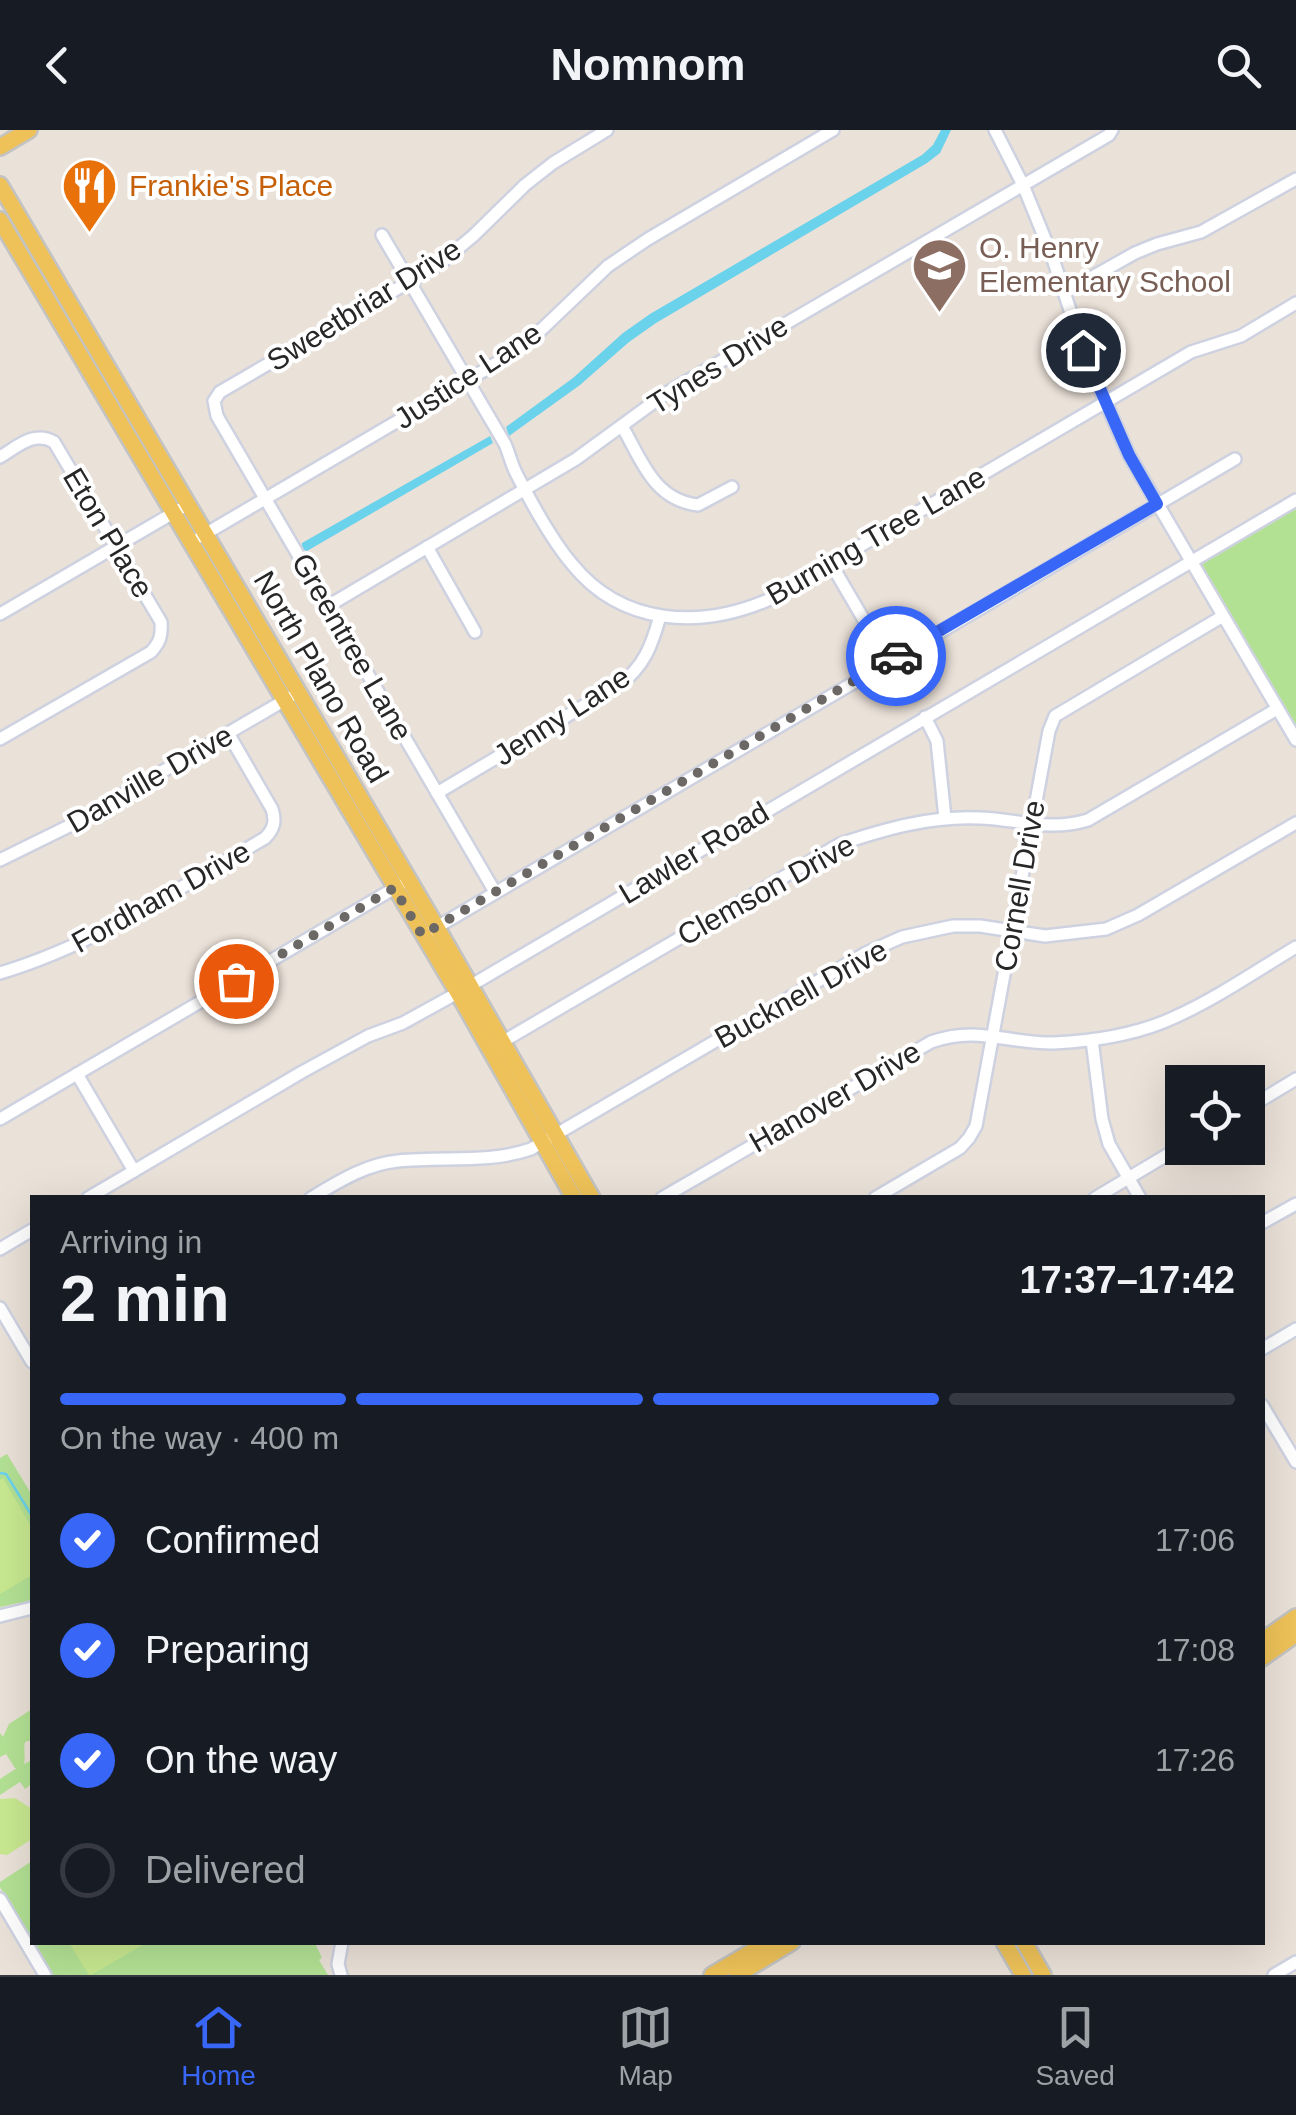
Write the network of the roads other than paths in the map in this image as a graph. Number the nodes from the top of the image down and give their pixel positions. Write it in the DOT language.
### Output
graph roads {
  1 [pos="29,130"];
  2 [pos="606,130"];
  3 [pos="833,130"];
  4 [pos="995,130"];
  5 [pos="1112,130"];
  6 [pos="0,147"];
  7 [pos="1296,179"];
  8 [pos="1023,184"];
  9 [pos="0,185"];
  10 [pos="0,220"];
  11 [pos="382,235"];
  12 [pos="410,282"];
  13 [pos="1064,293"];
  14 [pos="1296,304"];
  15 [pos="468,380"];
  16 [pos="214,402"];
  17 [pos="1104,402"];
  18 [pos="622,426"];
  19 [pos="0,457"];
  20 [pos="1234,459"];
  21 [pos="732,487"];
  22 [pos="525,490"];
  23 [pos="264,499"];
  24 [pos="1296,500"];
  25 [pos="1157,504"];
  26 [pos="181,509"];
  27 [pos="198,538"];
  28 [pos="116,546"];
  29 [pos="427,548"];
  30 [pos="830,562"];
  31 [pos="1191,562"];
  32 [pos="328,606"];
  33 [pos="0,614"];
  34 [pos="660,616"];
  35 [pos="1223,616"];
  36 [pos="475,632"];
  37 [pos="888,661"];
  38 [pos="291,696"];
  39 [pos="1278,709"];
  40 [pos="925,717"];
  41 [pos="228,734"];
  42 [pos="0,739"];
  43 [pos="1296,740"];
  44 [pos="437,793"];
  45 [pos="944,818"];
  46 [pos="1296,823"];
  47 [pos="1032,824"];
  48 [pos="0,860"];
  49 [pos="401,884"];
  50 [pos="495,892"];
  51 [pos="430,931"];
  52 [pos="1013,931"];
  53 [pos="1296,947"];
  54 [pos="0,974"];
  55 [pos="464,989"];
  56 [pos="993,1035"];
  57 [pos="1092,1040"];
  58 [pos="496,1046"];
  59 [pos="77,1074"];
  60 [pos="1296,1079"];
  61 [pos="1265,1098"];
  62 [pos="0,1119"];
  63 [pos="549,1139"];
  64 [pos="1165,1156"];
  65 [pos="134,1170"];
  66 [pos="1128,1178"];
  67 [pos="93,1195"];
  68 [pos="316,1195"];
  69 [pos="573,1195"];
  70 [pos="590,1195"];
  71 [pos="667,1195"];
  72 [pos="880,1195"];
  73 [pos="1100,1195"];
  74 [pos="1138,1195"];
  75 [pos="1296,1204"];
  76 [pos="1265,1221"];
  77 [pos="30,1231"];
  78 [pos="0,1249"];
  79 [pos="0,1308"];
  80 [pos="1296,1329"];
  81 [pos="1265,1346"];
  82 [pos="30,1359"];
  83 [pos="1265,1409"];
  84 [pos="1295,1459"];
  85 [pos="30,1608"];
  86 [pos="0,1616"];
  87 [pos="1296,1616"];
  88 [pos="1296,1634"];
  89 [pos="1265,1639"];
  90 [pos="1265,1656"];
  91 [pos="0,1899"];
  92 [pos="341,1945"];
  93 [pos="763,1945"];
  94 [pos="787,1945"];
  95 [pos="1006,1945"];
  96 [pos="1026,1945"];
  97 [pos="1296,1962"];
  98 [pos="45,1975"];
  99 [pos="341,1975"];
  100 [pos="712,1975"];
  101 [pos="737,1975"];
  102 [pos="1023,1975"];
  103 [pos="1043,1975"];
  104 [pos="1274,1975"];
  1 -- 6 [label="main road"];
  2 -- 12 [label="street, Sweetbriar Drive"];
  3 -- 15 [label="street, Justice Lane"];
  4 -- 8 [label="street"];
  5 -- 8 [label="street, Tynes Drive"];
  7 -- 13 [label="street"];
  8 -- 13 [label="street"];
  8 -- 18 [label="street, Tynes Drive"];
  9 -- 26 [label="main road, North Plano Road"];
  10 -- 26 [label="main road, North Plano Road"];
  11 -- 12 [label="street, Burning Tree Lane"];
  12 -- 15 [label="street, Burning Tree Lane"];
  12 -- 16 [label="street, Sweetbriar Drive"];
  13 -- 17 [label="street"];
  14 -- 17 [label="street, Burning Tree Lane"];
  15 -- 22 [label="street, Burning Tree Lane"];
  15 -- 23 [label="street, Justice Lane"];
  16 -- 23 [label="street, Greentree Lane"];
  17 -- 25 [label="street"];
  17 -- 30 [label="street, Burning Tree Lane"];
  18 -- 21 [label="street"];
  18 -- 22 [label="street, Tynes Drive"];
  19 -- 28 [label="street, Eton Place"];
  20 -- 25 [label="street"];
  22 -- 29 [label="street, Tynes Drive"];
  22 -- 34 [label="street, Burning Tree Lane"];
  23 -- 27 [label="street, Justice Lane"];
  23 -- 32 [label="street, Greentree Lane"];
  24 -- 31 [label="street, Lawler Road"];
  25 -- 31 [label="street"];
  25 -- 37 [label="street"];
  26 -- 27 [label="main road, North Plano Road"];
  26 -- 28 [label="street"];
  27 -- 38 [label="main road, North Plano Road"];
  28 -- 33 [label="street"];
  28 -- 42 [label="street, Eton Place"];
  29 -- 32 [label="street, Tynes Drive"];
  29 -- 36 [label="street"];
  30 -- 34 [label="street, Burning Tree Lane"];
  30 -- 37 [label="street"];
  31 -- 35 [label="street"];
  31 -- 40 [label="street, Lawler Road"];
  32 -- 44 [label="street, Greentree Lane"];
  34 -- 44 [label="street, Jenny Lane"];
  35 -- 39 [label="street"];
  35 -- 47 [label="street, Cornell Drive"];
  37 -- 50 [label="street"];
  38 -- 41 [label="street, Danville Drive"];
  38 -- 49 [label="main road, North Plano Road"];
  39 -- 43 [label="street"];
  39 -- 47 [label="street, Clemson Drive"];
  40 -- 45 [label="street"];
  40 -- 55 [label="street, Lawler Road"];
  41 -- 48 [label="street, Danville Drive"];
  41 -- 54 [label="street, Fordham Drive"];
  44 -- 50 [label="street, Greentree Lane"];
  45 -- 47 [label="street, Clemson Drive"];
  45 -- 58 [label="street, Clemson Drive"];
  46 -- 52 [label="street, Bucknell Drive"];
  47 -- 52 [label="street, Cornell Drive"];
  49 -- 51 [label="main road, North Plano Road"];
  49 -- 59 [label="street"];
  50 -- 51 [label="street"];
  51 -- 55 [label="main road, North Plano Road"];
  52 -- 56 [label="street, Cornell Drive"];
  52 -- 63 [label="street, Bucknell Drive"];
  53 -- 57 [label="street, Hanover Drive"];
  55 -- 58 [label="main road, North Plano Road"];
  55 -- 65 [label="street, Lawler Road"];
  56 -- 57 [label="street, Hanover Drive"];
  56 -- 71 [label="street, Hanover Drive"];
  56 -- 72 [label="street, Cornell Drive"];
  57 -- 66 [label="street"];
  58 -- 63 [label="main road, North Plano Road"];
  59 -- 62 [label="street"];
  59 -- 65 [label="street"];
  60 -- 61 [label="street"];
  63 -- 68 [label="street, Bucknell Drive"];
  63 -- 69 [label="main road, North Plano Road"];
  63 -- 70 [label="main road, North Plano Road"];
  64 -- 66 [label="street"];
  65 -- 67 [label="street, Lawler Road"];
  66 -- 73 [label="street"];
  66 -- 74 [label="street"];
  75 -- 76 [label="street"];
  77 -- 78 [label="street"];
  79 -- 82 [label="street"];
  80 -- 81 [label="street"];
  83 -- 84 [label="street"];
  85 -- 86 [label="street"];
  87 -- 89 [label="main road"];
  88 -- 90 [label="main road"];
  91 -- 98 [label="street"];
  92 -- 99 [label="street"];
  93 -- 100 [label="main road"];
  94 -- 101 [label="main road"];
  95 -- 102 [label="main road"];
  96 -- 103 [label="main road"];
  97 -- 104 [label="street"];
}
